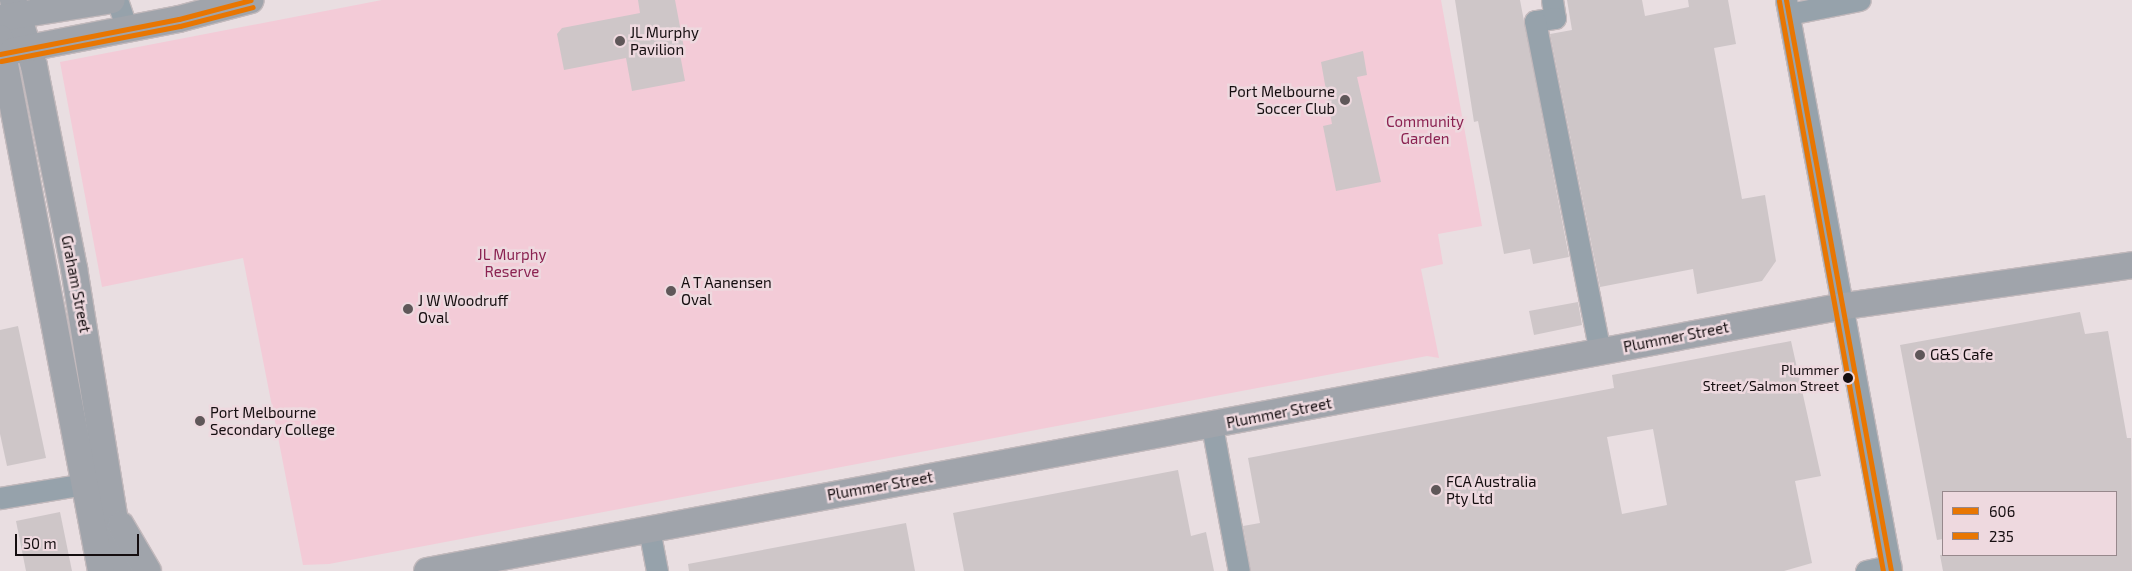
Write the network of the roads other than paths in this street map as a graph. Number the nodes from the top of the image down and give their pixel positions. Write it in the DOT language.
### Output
graph roads {
  1 [pos="112,0"];
  2 [pos="117,0"];
  3 [pos="251,0"];
  4 [pos="1552,0"];
  5 [pos="1860,0"];
  6 [pos="1787,7"];
  7 [pos="11,11"];
  8 [pos="127,29"];
  9 [pos="1,48"];
  10 [pos="30,48"];
  11 [pos="2132,265"];
  12 [pos="77,286"];
  13 [pos="49,291"];
  14 [pos="1844,306"];
  15 [pos="1600,352"];
  16 [pos="1212,426"];
  17 [pos="84,484"];
  18 [pos="0,498"];
  19 [pos="112,509"];
  20 [pos="649,529"];
  21 [pos="1891,569"];
  22 [pos="101,571"];
  23 [pos="123,571"];
  24 [pos="148,571"];
  25 [pos="427,571"];
  26 [pos="657,571"];
  27 [pos="1239,571"];
  28 [pos="1866,571"];
  1 -- 7 [label="main road"];
  2 -- 8 [label="street"];
  3 -- 8 [label="main road"];
  4 -- 15 [label="street"];
  5 -- 6 [label="street"];
  6 -- 14 [label="street"];
  7 -- 10 [label="main road, Graham Street"];
  8 -- 10 [label="main road"];
  9 -- 10 [label="main road"];
  9 -- 13 [label="main road, Graham Street"];
  10 -- 12 [label="main road, Graham Street"];
  11 -- 14 [label="main road, Plummer Street"];
  12 -- 13 [label="main road"];
  12 -- 13 [label="main road"];
  12 -- 19 [label="main road, Graham Street"];
  13 -- 17 [label="main road, Graham Street"];
  14 -- 15 [label="main road, Plummer Street"];
  14 -- 21 [label="street"];
  15 -- 16 [label="main road, Plummer Street"];
  16 -- 20 [label="main road, Plummer Street"];
  16 -- 27 [label="street"];
  17 -- 18 [label="street"];
  17 -- 22 [label="main road, Graham Street"];
  19 -- 23 [label="main road, Graham Street"];
  19 -- 24 [label="main road"];
  20 -- 25 [label="main road, Plummer Street"];
  20 -- 26 [label="street"];
  21 -- 28 [label="street"];
}
